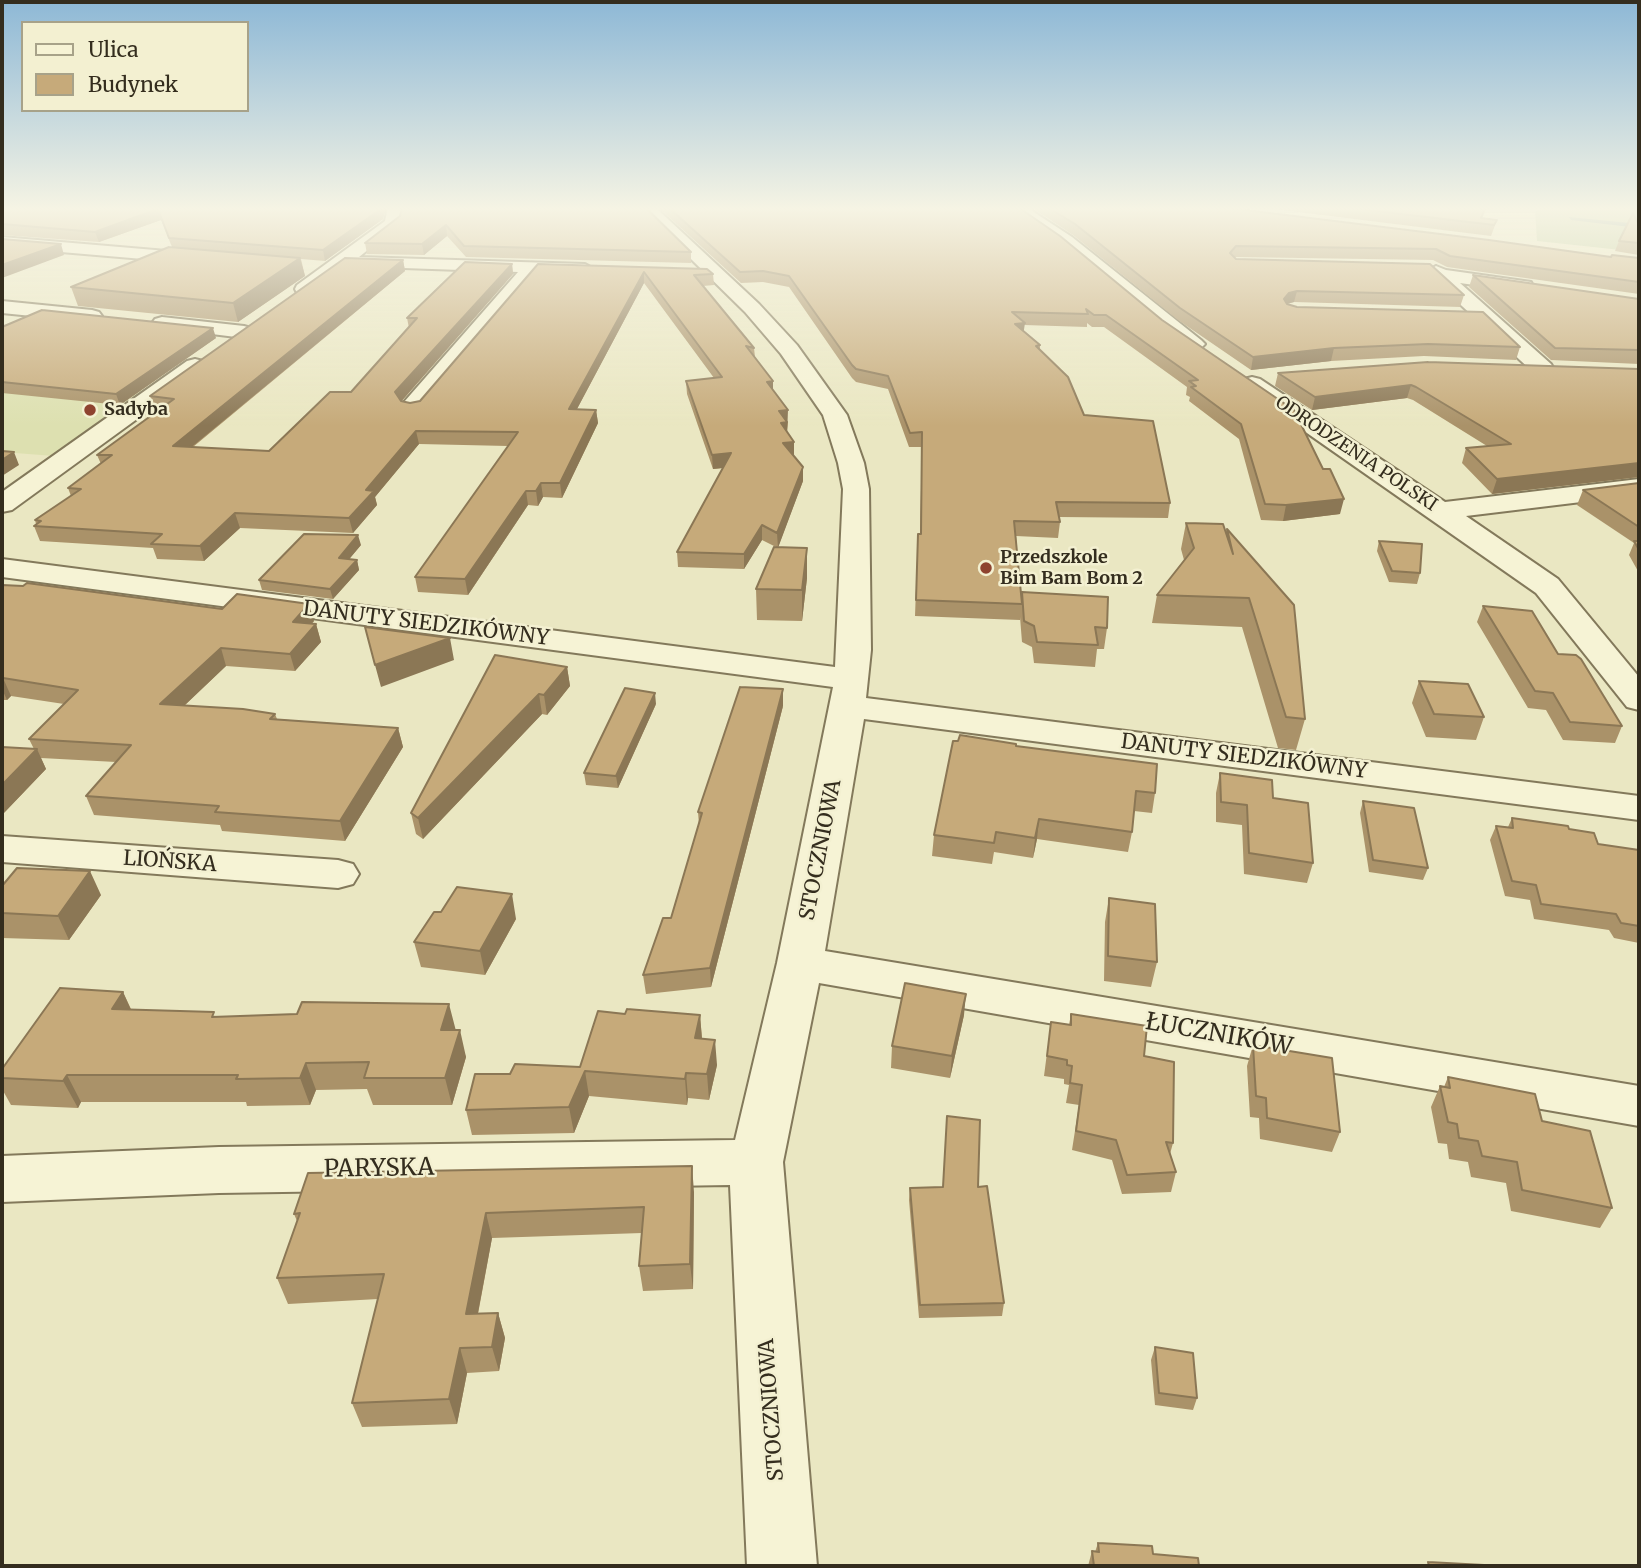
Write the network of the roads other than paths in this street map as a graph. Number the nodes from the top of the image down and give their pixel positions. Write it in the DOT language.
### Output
graph roads {
  1 [pos="316,280"];
  2 [pos="521,280"];
  3 [pos="722,280"];
  4 [pos="1113,280"];
  5 [pos="1444,280"];
  6 [pos="1497,280"];
  7 [pos="1546,289"];
  8 [pos="282,304"];
  9 [pos="2,307"];
  10 [pos="1457,315"];
  11 [pos="1484,316"];
  12 [pos="113,318"];
  13 [pos="263,318"];
  14 [pos="140,321"];
  15 [pos="244,332"];
  16 [pos="1212,357"];
  17 [pos="1516,368"];
  18 [pos="1543,369"];
  19 [pos="1570,370"];
  20 [pos="1282,376"];
  21 [pos="412,407"];
  22 [pos="1639,487"];
  23 [pos="2,504"];
  24 [pos="1440,511"];
  25 [pos="2,568"];
  26 [pos="849,693"];
  27 [pos="1639,700"];
  28 [pos="1639,808"];
  29 [pos="2,849"];
  30 [pos="338,874"];
  31 [pos="800,963"];
  32 [pos="1639,1106"];
  33 [pos="756,1162"];
  34 [pos="2,1179"];
  35 [pos="782,1566"];
  1 -- 8 [label="street"];
  2 -- 21 [label="street"];
  3 -- 26 [label="street, STOCZNIOWA"];
  4 -- 16 [label="street"];
  5 -- 11 [label="street"];
  6 -- 7 [label="street"];
  9 -- 12 [label="street"];
  10 -- 11 [label="street"];
  11 -- 18 [label="street"];
  13 -- 15 [label="street"];
  14 -- 15 [label="street"];
  15 -- 23 [label="street"];
  17 -- 18 [label="street"];
  18 -- 19 [label="street"];
  20 -- 24 [label="street, ODRODZENIA POLSKI"];
  22 -- 24 [label="street"];
  24 -- 27 [label="street, ODRODZENIA POLSKI"];
  25 -- 26 [label="street, DANUTY SIEDZIKÓWNY"];
  26 -- 28 [label="street, DANUTY SIEDZIKÓWNY"];
  26 -- 31 [label="street, STOCZNIOWA"];
  29 -- 30 [label="street, LIOŃSKA"];
  31 -- 32 [label="street, ŁUCZNIKÓW"];
  31 -- 33 [label="street, STOCZNIOWA"];
  33 -- 34 [label="street, PARYSKA"];
  33 -- 35 [label="street, STOCZNIOWA"];
}
